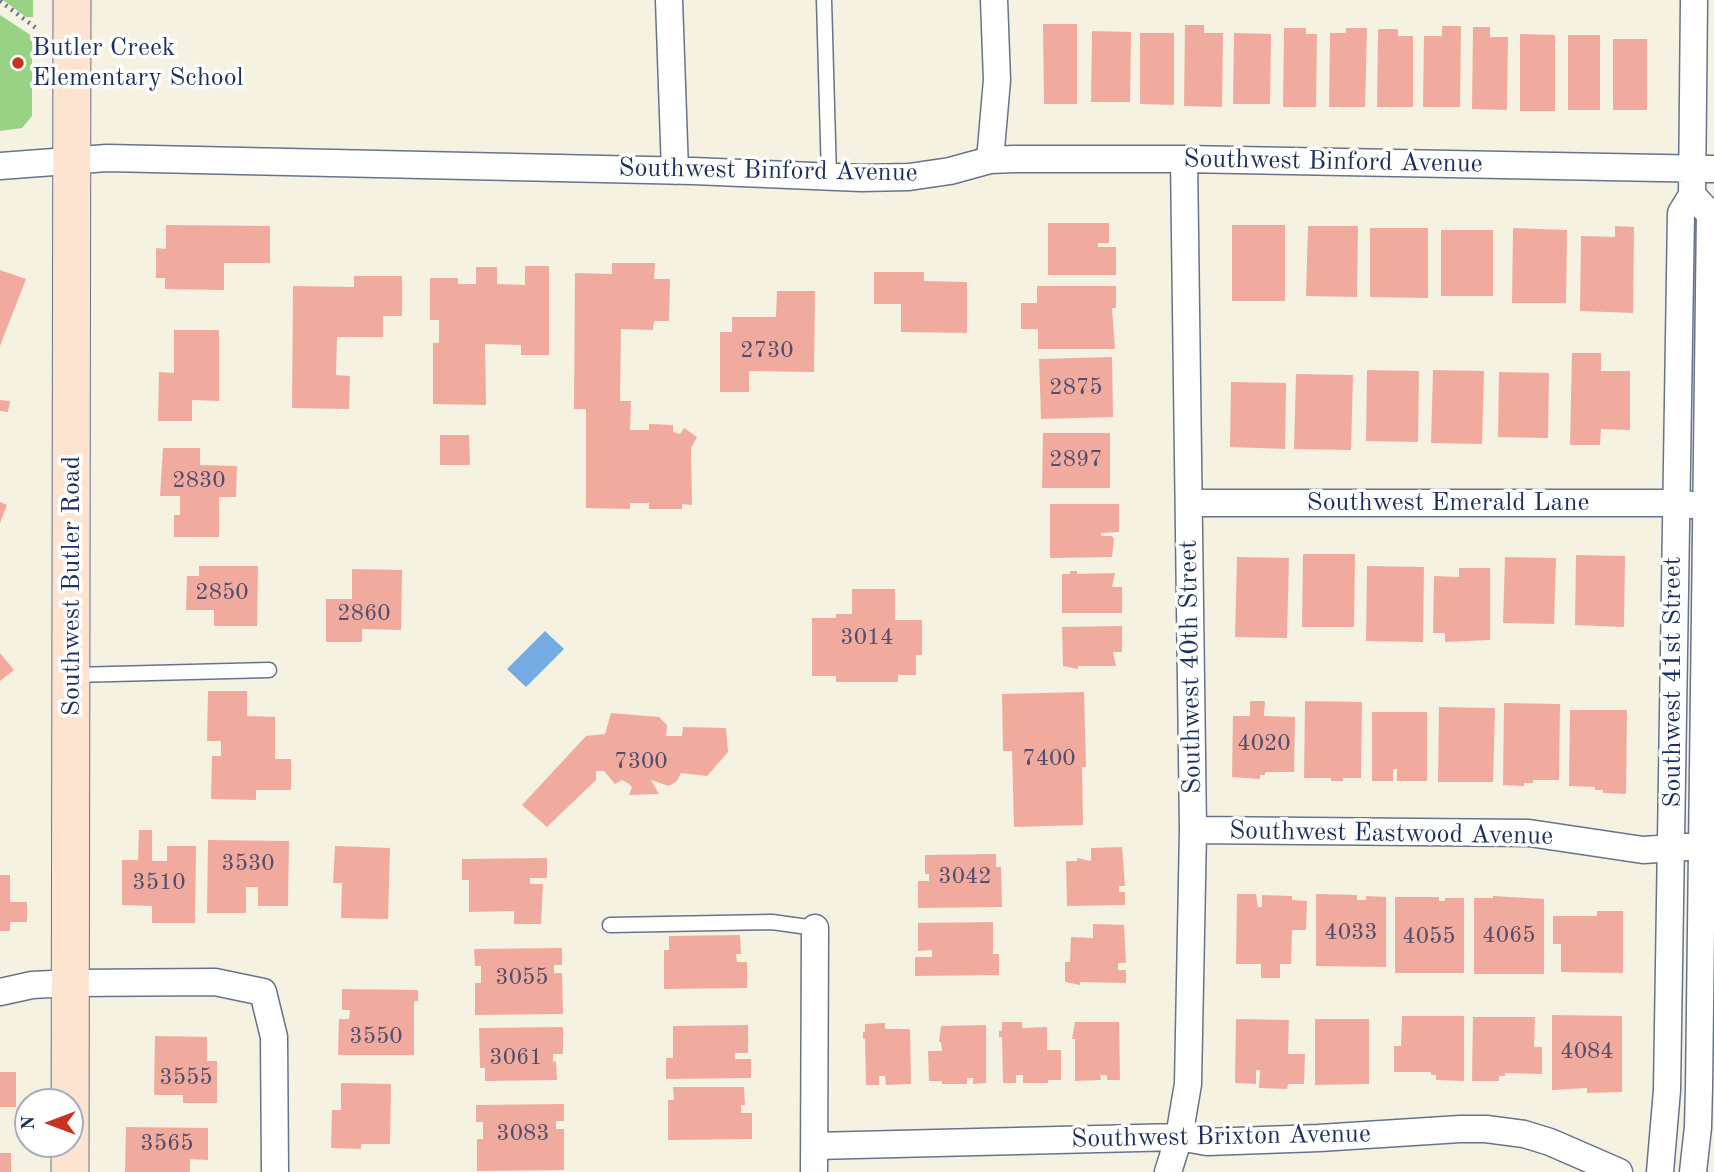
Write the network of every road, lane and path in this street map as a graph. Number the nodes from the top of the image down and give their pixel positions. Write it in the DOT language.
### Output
graph roads {
  1 [pos="669,0"];
  2 [pos="824,0"];
  3 [pos="994,0"];
  4 [pos="1694,0"];
  5 [pos="0,1"];
  6 [pos="72,14"];
  7 [pos="1184,159"];
  8 [pos="72,160"];
  9 [pos="990,160"];
  10 [pos="0,166"];
  11 [pos="1703,169"];
  12 [pos="675,171"];
  13 [pos="829,177"];
  14 [pos="1692,195"];
  15 [pos="1189,503"];
  16 [pos="1674,503"];
  17 [pos="1710,508"];
  18 [pos="269,670"];
  19 [pos="72,675"];
  20 [pos="1193,830"];
  21 [pos="1671,847"];
  22 [pos="1709,847"];
  23 [pos="610,925"];
  24 [pos="815,928"];
  25 [pos="71,983"];
  26 [pos="0,992"];
  27 [pos="1179,1137"];
  28 [pos="815,1159"];
  29 [pos="70,1172"];
  30 [pos="275,1172"];
  31 [pos="1168,1172"];
  32 [pos="1619,1172"];
  33 [pos="1660,1172"];
  34 [pos="1693,1172"];
  1 -- 12 [label="street"];
  2 -- 13 [label="lane"];
  3 -- 9 [label="street"];
  4 -- 11 [label="street, Southwest 41st Street"];
  5 -- 6 [label="path"];
  6 -- 8 [label="main road, Southwest Butler Road"];
  7 -- 9 [label="street, Southwest Binford Avenue"];
  7 -- 11 [label="street, Southwest Binford Avenue"];
  7 -- 15 [label="street, Southwest 40th Street"];
  8 -- 10 [label="street, Southwest Binford Avenue"];
  8 -- 12 [label="street, Southwest Binford Avenue"];
  8 -- 19 [label="main road, Southwest Butler Road"];
  9 -- 13 [label="street, Southwest Binford Avenue"];
  11 -- 14 [label="street, Southwest 41st Street"];
  12 -- 13 [label="street, Southwest Binford Avenue"];
  14 -- 16 [label="street, Southwest 41st Street"];
  14 -- 17 [label="street, Southwest 41st Street"];
  15 -- 16 [label="street, Southwest Emerald Lane"];
  15 -- 20 [label="street, Southwest 40th Street"];
  16 -- 17 [label="street, Southwest Emerald Lane"];
  16 -- 21 [label="street, Southwest 41st Street"];
  17 -- 22 [label="street, Southwest 41st Street"];
  18 -- 19 [label="lane"];
  19 -- 25 [label="main road, Southwest Butler Road"];
  20 -- 21 [label="street, Southwest Eastwood Avenue"];
  20 -- 27 [label="street, Southwest 40th Street"];
  21 -- 22 [label="street, Southwest Eastwood Avenue"];
  21 -- 33 [label="street, Southwest 41st Street"];
  22 -- 34 [label="street, Southwest 41st Street"];
  23 -- 24 [label="lane"];
  24 -- 28 [label="street"];
  25 -- 26 [label="street"];
  25 -- 29 [label="main road, Southwest Butler Road"];
  25 -- 30 [label="street"];
  27 -- 28 [label="street, Southwest Brixton Avenue"];
  27 -- 31 [label="street, Southwest 40th Street"];
  27 -- 32 [label="street, Southwest Brixton Avenue"];
}
